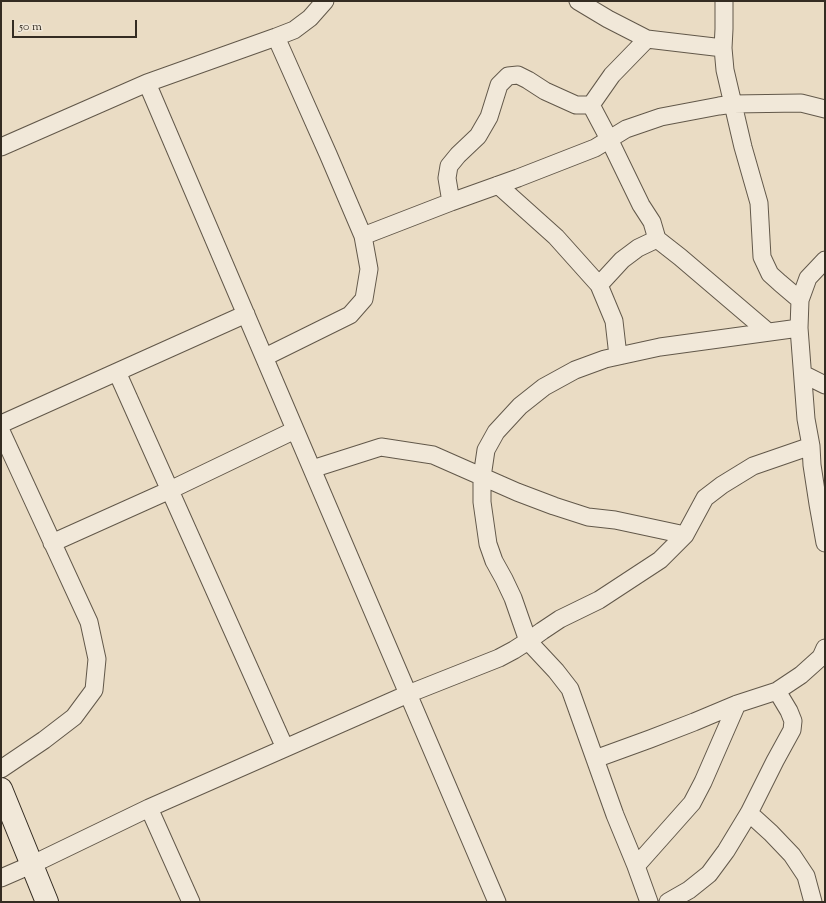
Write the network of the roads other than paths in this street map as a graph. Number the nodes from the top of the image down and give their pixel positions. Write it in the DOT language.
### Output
graph roads {
  1 [pos="325,1"];
  2 [pos="578,1"];
  3 [pos="724,1"];
  4 [pos="276,37"];
  5 [pos="647,39"];
  6 [pos="723,48"];
  7 [pos="147,83"];
  8 [pos="733,104"];
  9 [pos="591,105"];
  10 [pos="825,109"];
  11 [pos="609,139"];
  12 [pos="1,147"];
  13 [pos="498,185"];
  14 [pos="451,202"];
  15 [pos="363,236"];
  16 [pos="657,239"];
  17 [pos="825,260"];
  18 [pos="599,285"];
  19 [pos="800,300"];
  20 [pos="246,314"];
  21 [pos="799,328"];
  22 [pos="768,332"];
  23 [pos="618,356"];
  24 [pos="265,358"];
  25 [pos="117,372"];
  26 [pos="803,374"];
  27 [pos="825,384"];
  28 [pos="1,424"];
  29 [pos="295,430"];
  30 [pos="1,431"];
  31 [pos="811,446"];
  32 [pos="312,469"];
  33 [pos="482,477"];
  34 [pos="170,490"];
  35 [pos="685,535"];
  36 [pos="52,543"];
  37 [pos="825,543"];
  38 [pos="528,641"];
  39 [pos="825,648"];
  40 [pos="777,691"];
  41 [pos="408,694"];
  42 [pos="737,704"];
  43 [pos="285,748"];
  44 [pos="595,759"];
  45 [pos="1,770"];
  46 [pos="1,789"];
  47 [pos="148,808"];
  48 [pos="749,813"];
  49 [pos="31,865"];
  50 [pos="636,866"];
  51 [pos="1,878"];
  52 [pos="47,902"];
  53 [pos="191,902"];
  54 [pos="497,902"];
  55 [pos="649,902"];
  56 [pos="668,902"];
  57 [pos="813,902"];
  1 -- 4 [label="street"];
  2 -- 5 [label="street"];
  3 -- 6 [label="street"];
  4 -- 7 [label="street"];
  4 -- 15 [label="street"];
  5 -- 6 [label="street"];
  5 -- 9 [label="street"];
  6 -- 8 [label="street"];
  7 -- 12 [label="street"];
  7 -- 20 [label="street"];
  8 -- 10 [label="street"];
  8 -- 11 [label="street"];
  8 -- 19 [label="street"];
  9 -- 11 [label="street"];
  9 -- 14 [label="street"];
  11 -- 13 [label="street"];
  11 -- 16 [label="street"];
  13 -- 14 [label="street"];
  13 -- 18 [label="street"];
  14 -- 15 [label="street"];
  15 -- 24 [label="street"];
  16 -- 18 [label="street"];
  16 -- 22 [label="street"];
  17 -- 19 [label="street"];
  18 -- 23 [label="street"];
  19 -- 21 [label="street"];
  20 -- 24 [label="street"];
  20 -- 25 [label="street"];
  21 -- 22 [label="street"];
  21 -- 26 [label="street"];
  22 -- 23 [label="street"];
  23 -- 33 [label="street"];
  24 -- 29 [label="street"];
  25 -- 28 [label="street"];
  25 -- 34 [label="street"];
  26 -- 27 [label="street"];
  26 -- 31 [label="street"];
  29 -- 32 [label="street"];
  29 -- 34 [label="street"];
  30 -- 36 [label="street"];
  31 -- 35 [label="street"];
  31 -- 37 [label="street"];
  32 -- 33 [label="street"];
  32 -- 41 [label="street"];
  33 -- 35 [label="street"];
  33 -- 38 [label="street"];
  34 -- 36 [label="street"];
  34 -- 43 [label="street"];
  35 -- 38 [label="street"];
  36 -- 45 [label="street"];
  38 -- 41 [label="street"];
  38 -- 44 [label="street"];
  39 -- 40 [label="street"];
  40 -- 42 [label="street"];
  40 -- 48 [label="street"];
  41 -- 43 [label="street"];
  41 -- 54 [label="street"];
  42 -- 44 [label="street"];
  42 -- 50 [label="street"];
  43 -- 47 [label="street"];
  44 -- 50 [label="street"];
  46 -- 49 [label="street"];
  47 -- 49 [label="street"];
  47 -- 53 [label="street"];
  48 -- 56 [label="street"];
  48 -- 57 [label="street"];
  49 -- 51 [label="street"];
  49 -- 52 [label="street"];
  50 -- 55 [label="street"];
}
